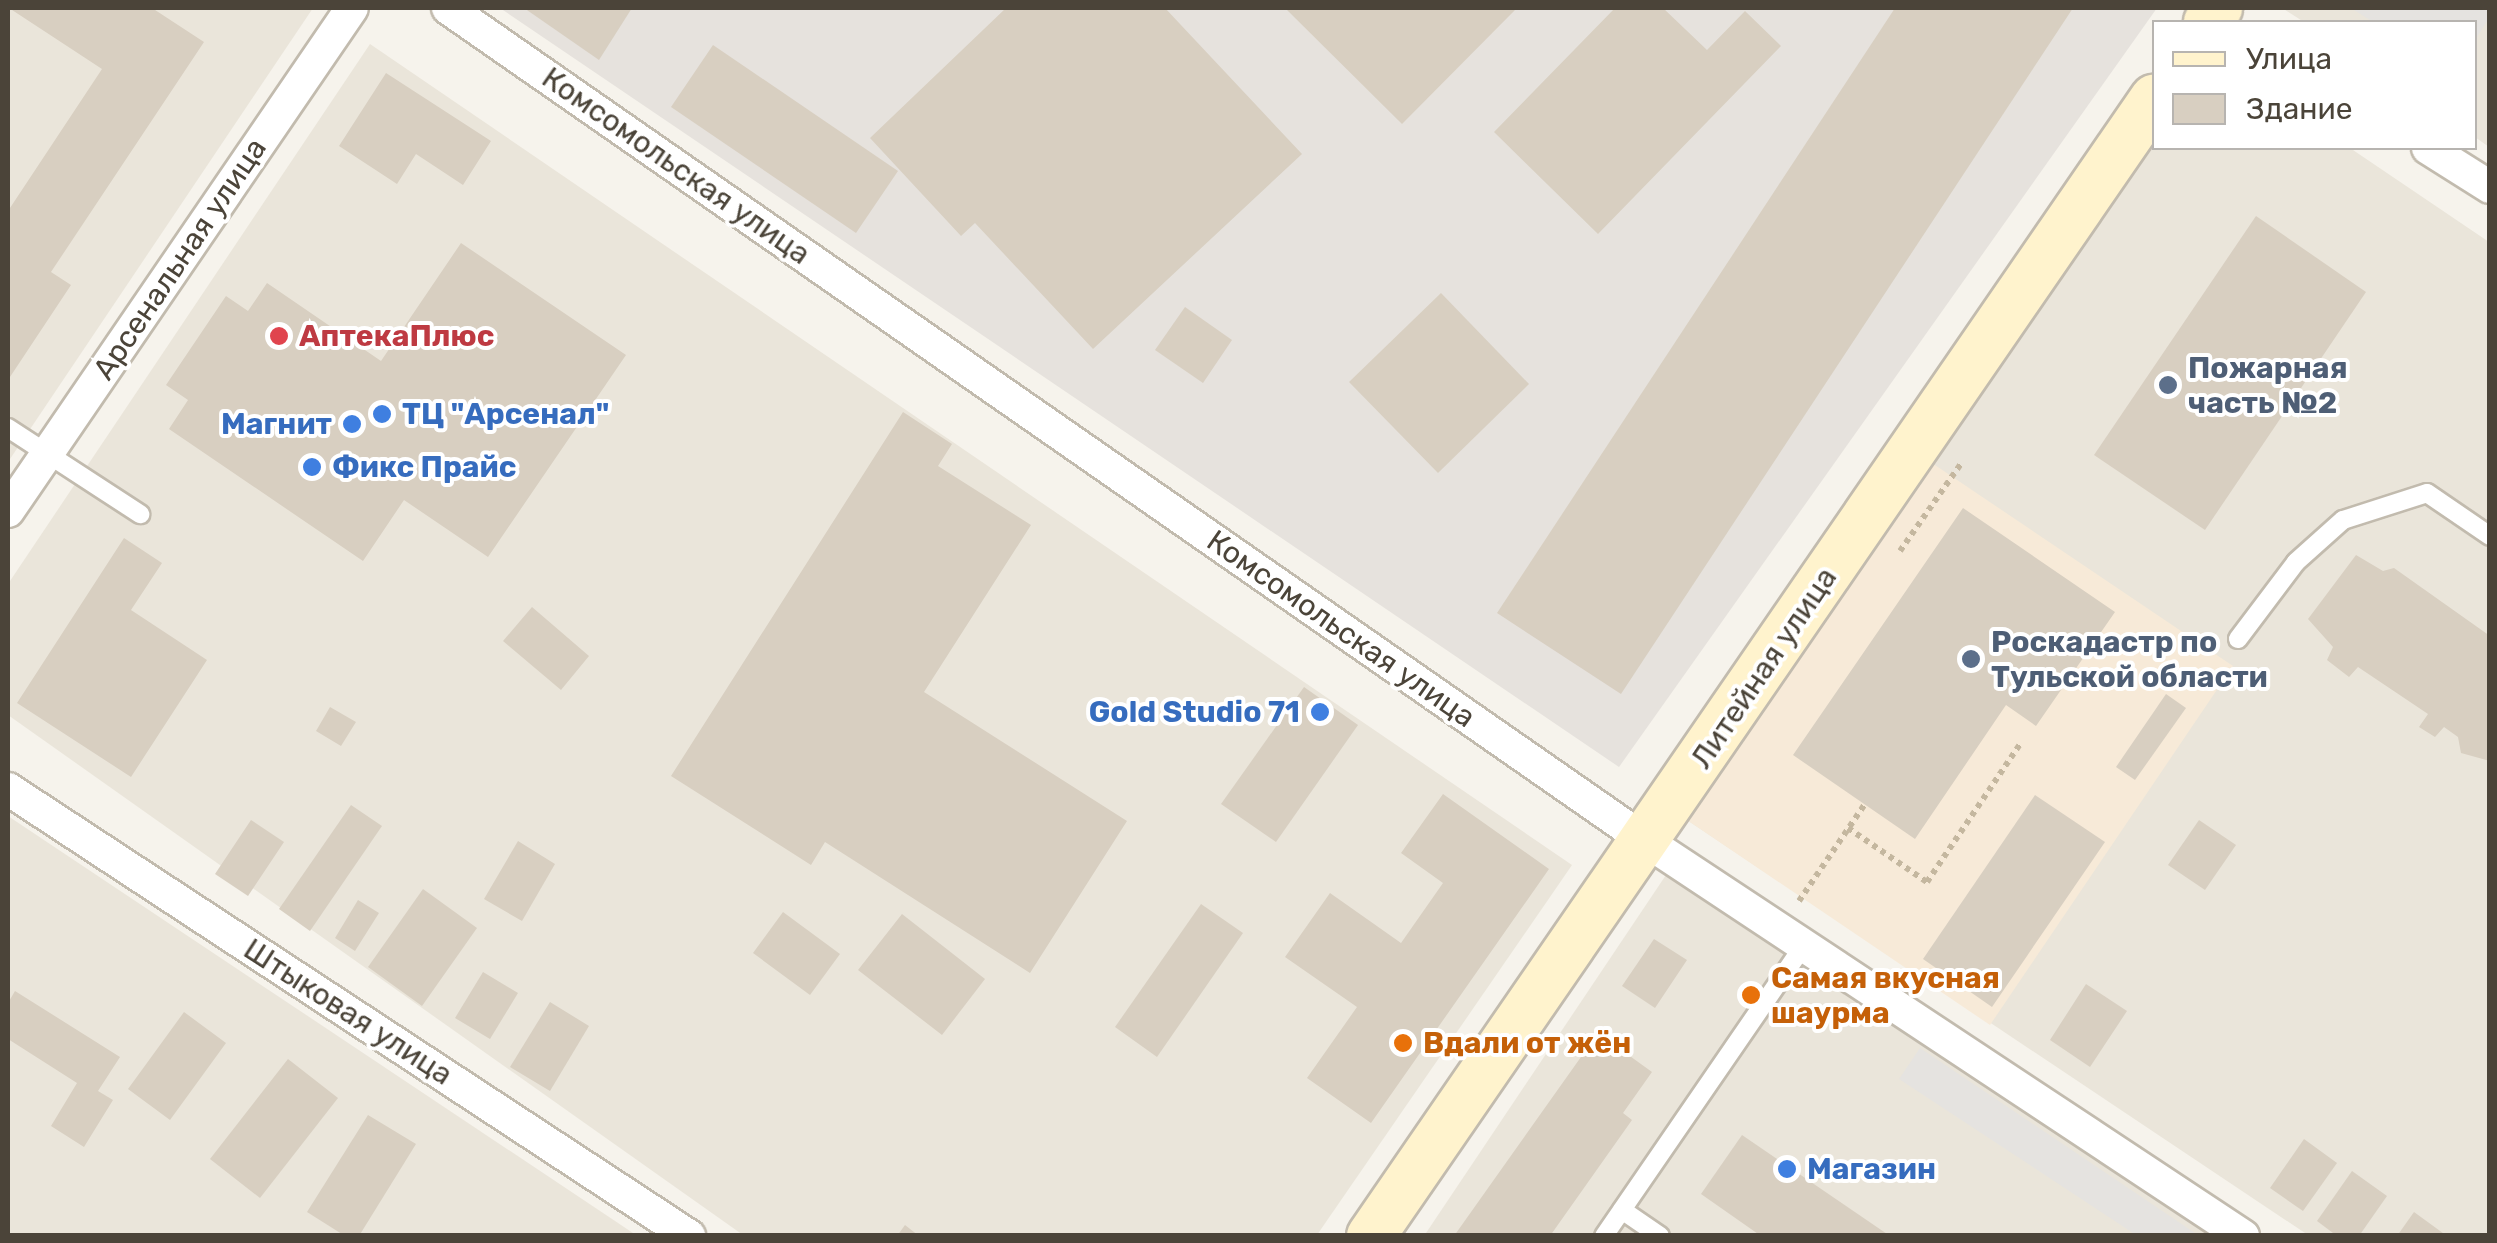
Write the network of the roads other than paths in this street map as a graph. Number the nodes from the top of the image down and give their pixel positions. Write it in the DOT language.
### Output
graph roads {
  1 [pos="352,8"];
  2 [pos="448,8"];
  3 [pos="2152,102"];
  4 [pos="2431,150"];
  5 [pos="2490,187"];
  6 [pos="8,428"];
  7 [pos="47,454"];
  8 [pos="8,512"];
  9 [pos="140,514"];
  10 [pos="2490,536"];
  11 [pos="2238,640"];
  12 [pos="8,789"];
  13 [pos="1646,841"];
  14 [pos="1804,945"];
  15 [pos="1622,1210"];
  16 [pos="688,1236"];
  17 [pos="1371,1236"];
  18 [pos="1604,1236"];
  19 [pos="1660,1236"];
  20 [pos="2243,1236"];
  1 -- 7 [label="street, Арсенальная улица"];
  2 -- 13 [label="street, Комсомольская улица"];
  3 -- 13 [label="street, Литейная улица"];
  4 -- 5 [label="street"];
  6 -- 7 [label="lane"];
  7 -- 8 [label="street, Арсенальная улица"];
  7 -- 9 [label="lane"];
  10 -- 11 [label="lane"];
  12 -- 16 [label="street, Штыковая улица"];
  13 -- 14 [label="street, Комсомольская улица"];
  13 -- 17 [label="street, Литейная улица"];
  14 -- 15 [label="lane"];
  14 -- 20 [label="street, Комсомольская улица"];
  15 -- 18 [label="lane"];
  15 -- 19 [label="lane"];
}
